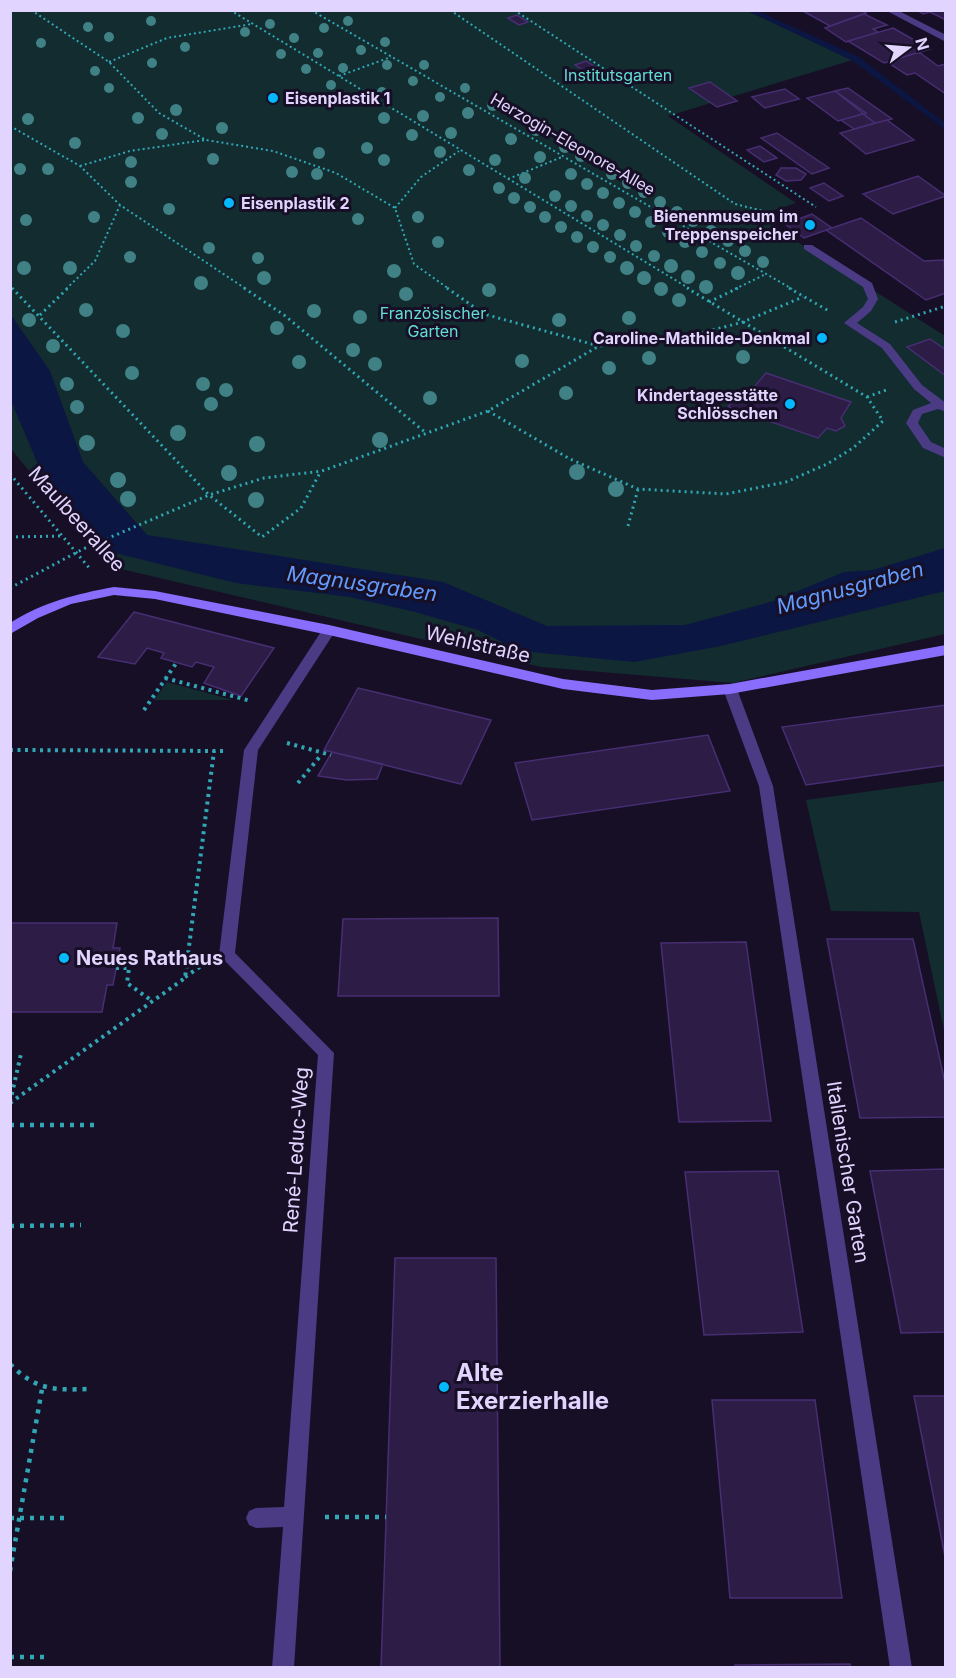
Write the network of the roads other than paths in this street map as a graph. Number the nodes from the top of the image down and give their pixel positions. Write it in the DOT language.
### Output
graph roads {
  1 [pos="889,10"];
  2 [pos="945,39"];
  3 [pos="808,247"];
  4 [pos="942,407"];
  5 [pos="945,454"];
  6 [pos="12,625"];
  7 [pos="329,630"];
  8 [pos="945,650"];
  9 [pos="730,689"];
  10 [pos="277,709"];
  11 [pos="260,710"];
  12 [pos="292,1517"];
  13 [pos="256,1518"];
  14 [pos="283,1668"];
  15 [pos="901,1668"];
  1 -- 2 [label="street"];
  3 -- 4 [label="street"];
  4 -- 5 [label="street"];
  6 -- 7 [label="street, Wehlstraße"];
  7 -- 9 [label="street, Wehlstraße"];
  7 -- 10 [label="street, René-Leduc-Weg"];
  8 -- 9 [label="street, Wehlstraße"];
  9 -- 15 [label="street, Italienischer Garten"];
  10 -- 11 [label="street"];
  10 -- 12 [label="street, René-Leduc-Weg"];
  12 -- 13 [label="street"];
  12 -- 14 [label="street, René-Leduc-Weg"];
}
